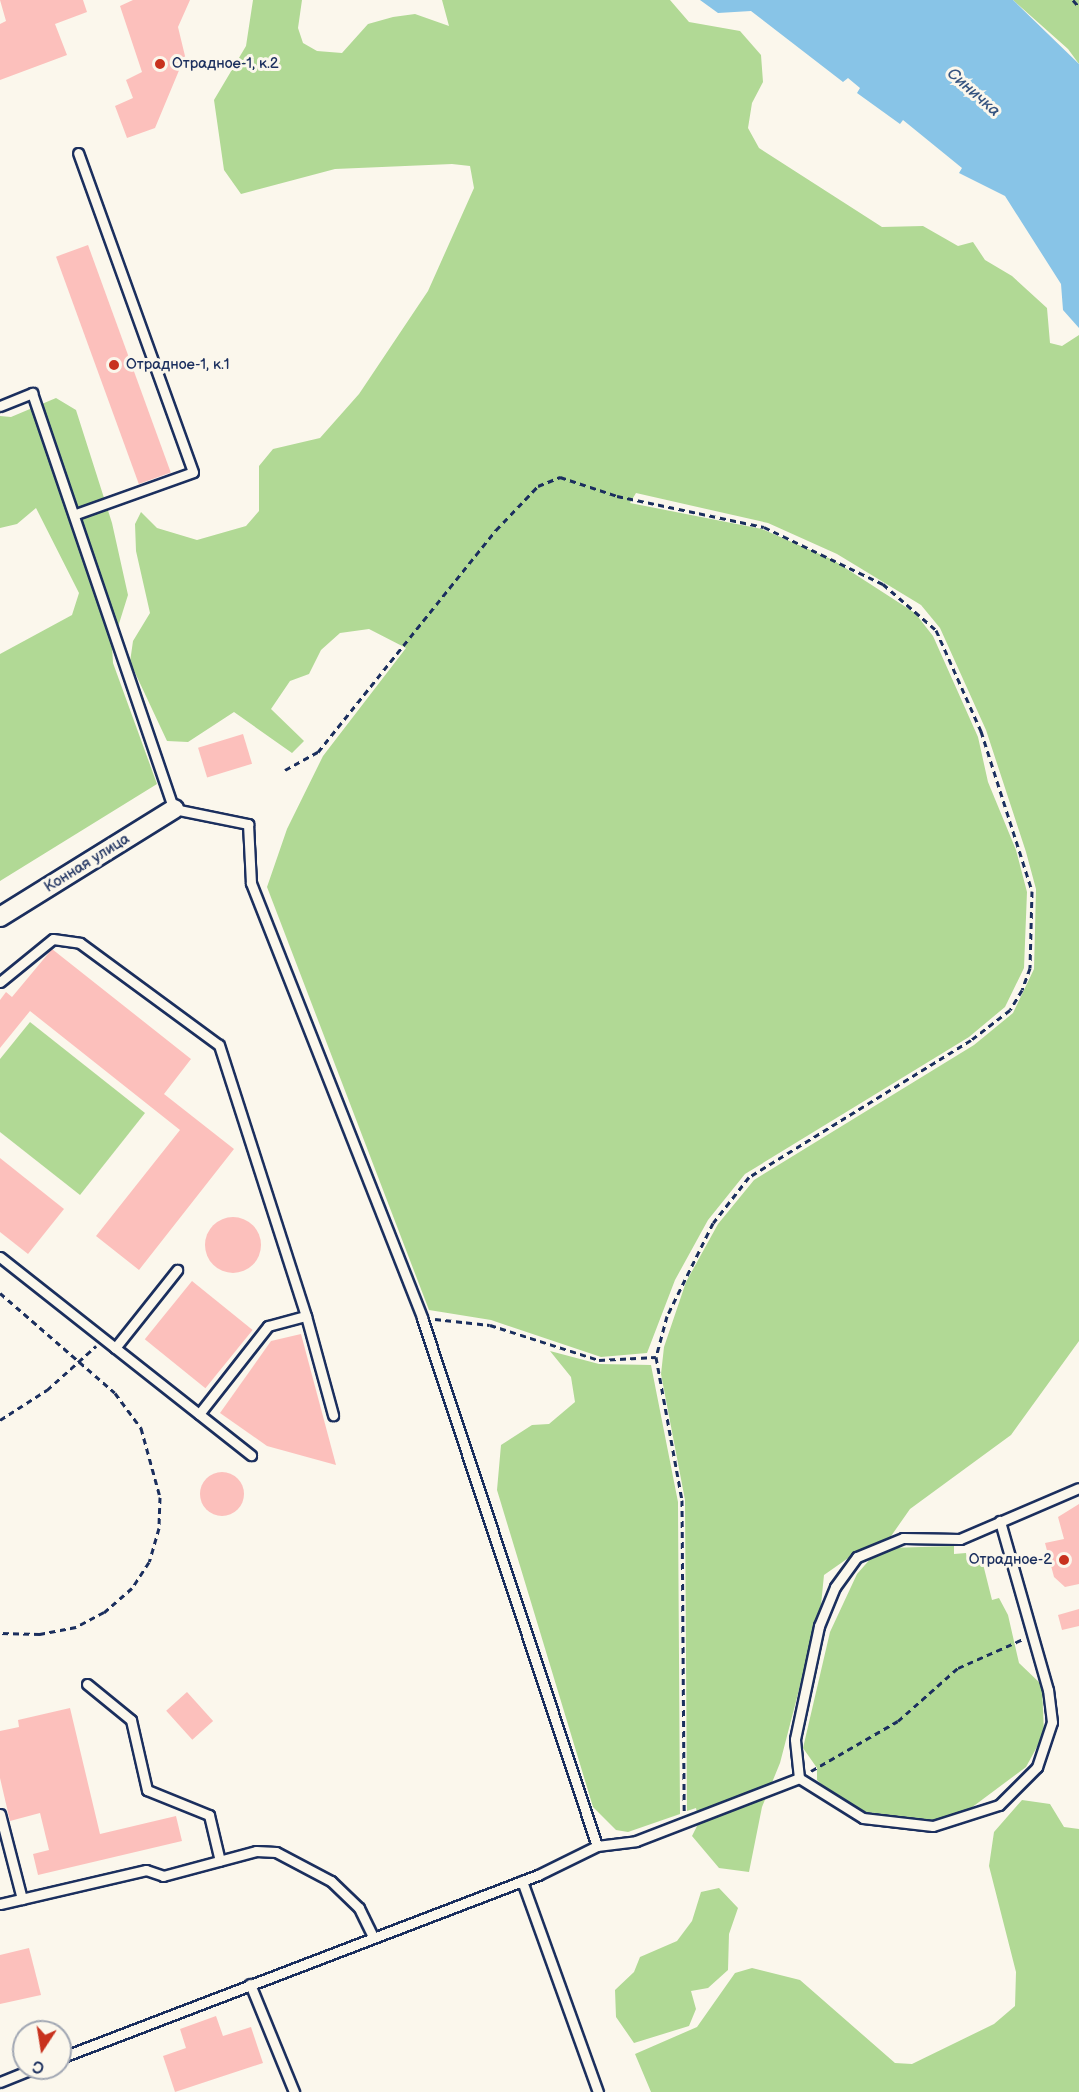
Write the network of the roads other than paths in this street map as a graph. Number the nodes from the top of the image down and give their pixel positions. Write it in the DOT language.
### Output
graph roads {
  1 [pos="78,153"];
  2 [pos="0,406"];
  3 [pos="76,514"];
  4 [pos="174,809"];
  5 [pos="0,917"];
  6 [pos="0,982"];
  7 [pos="0,1257"];
  8 [pos="177,1270"];
  9 [pos="306,1316"];
  10 [pos="116,1348"];
  11 [pos="199,1414"];
  12 [pos="333,1415"];
  13 [pos="251,1455"];
  14 [pos="1079,1488"];
  15 [pos="1000,1521"];
  16 [pos="87,1684"];
  17 [pos="799,1778"];
  18 [pos="0,1814"];
  19 [pos="597,1846"];
  20 [pos="220,1861"];
  21 [pos="522,1881"];
  22 [pos="21,1899"];
  23 [pos="0,1904"];
  24 [pos="373,1937"];
  25 [pos="250,1984"];
  26 [pos="72,2053"];
  27 [pos="294,2092"];
  28 [pos="598,2092"];
  1 -- 3 [label="lane"];
  2 -- 3 [label="lane"];
  3 -- 4 [label="lane"];
  4 -- 5 [label="street, Конная улица"];
  4 -- 19 [label="lane"];
  6 -- 9 [label="lane"];
  7 -- 10 [label="lane"];
  8 -- 10 [label="lane"];
  9 -- 11 [label="lane"];
  9 -- 12 [label="lane"];
  10 -- 11 [label="lane"];
  11 -- 13 [label="lane"];
  14 -- 15 [label="lane"];
  15 -- 17 [label="lane"];
  15 -- 17 [label="lane"];
  16 -- 20 [label="lane"];
  17 -- 19 [label="lane"];
  18 -- 22 [label="lane"];
  19 -- 21 [label="lane"];
  20 -- 22 [label="lane"];
  20 -- 24 [label="lane"];
  21 -- 24 [label="lane"];
  21 -- 28 [label="lane"];
  22 -- 23 [label="lane"];
  24 -- 25 [label="lane"];
  25 -- 26 [label="lane"];
  25 -- 27 [label="lane"];
}
